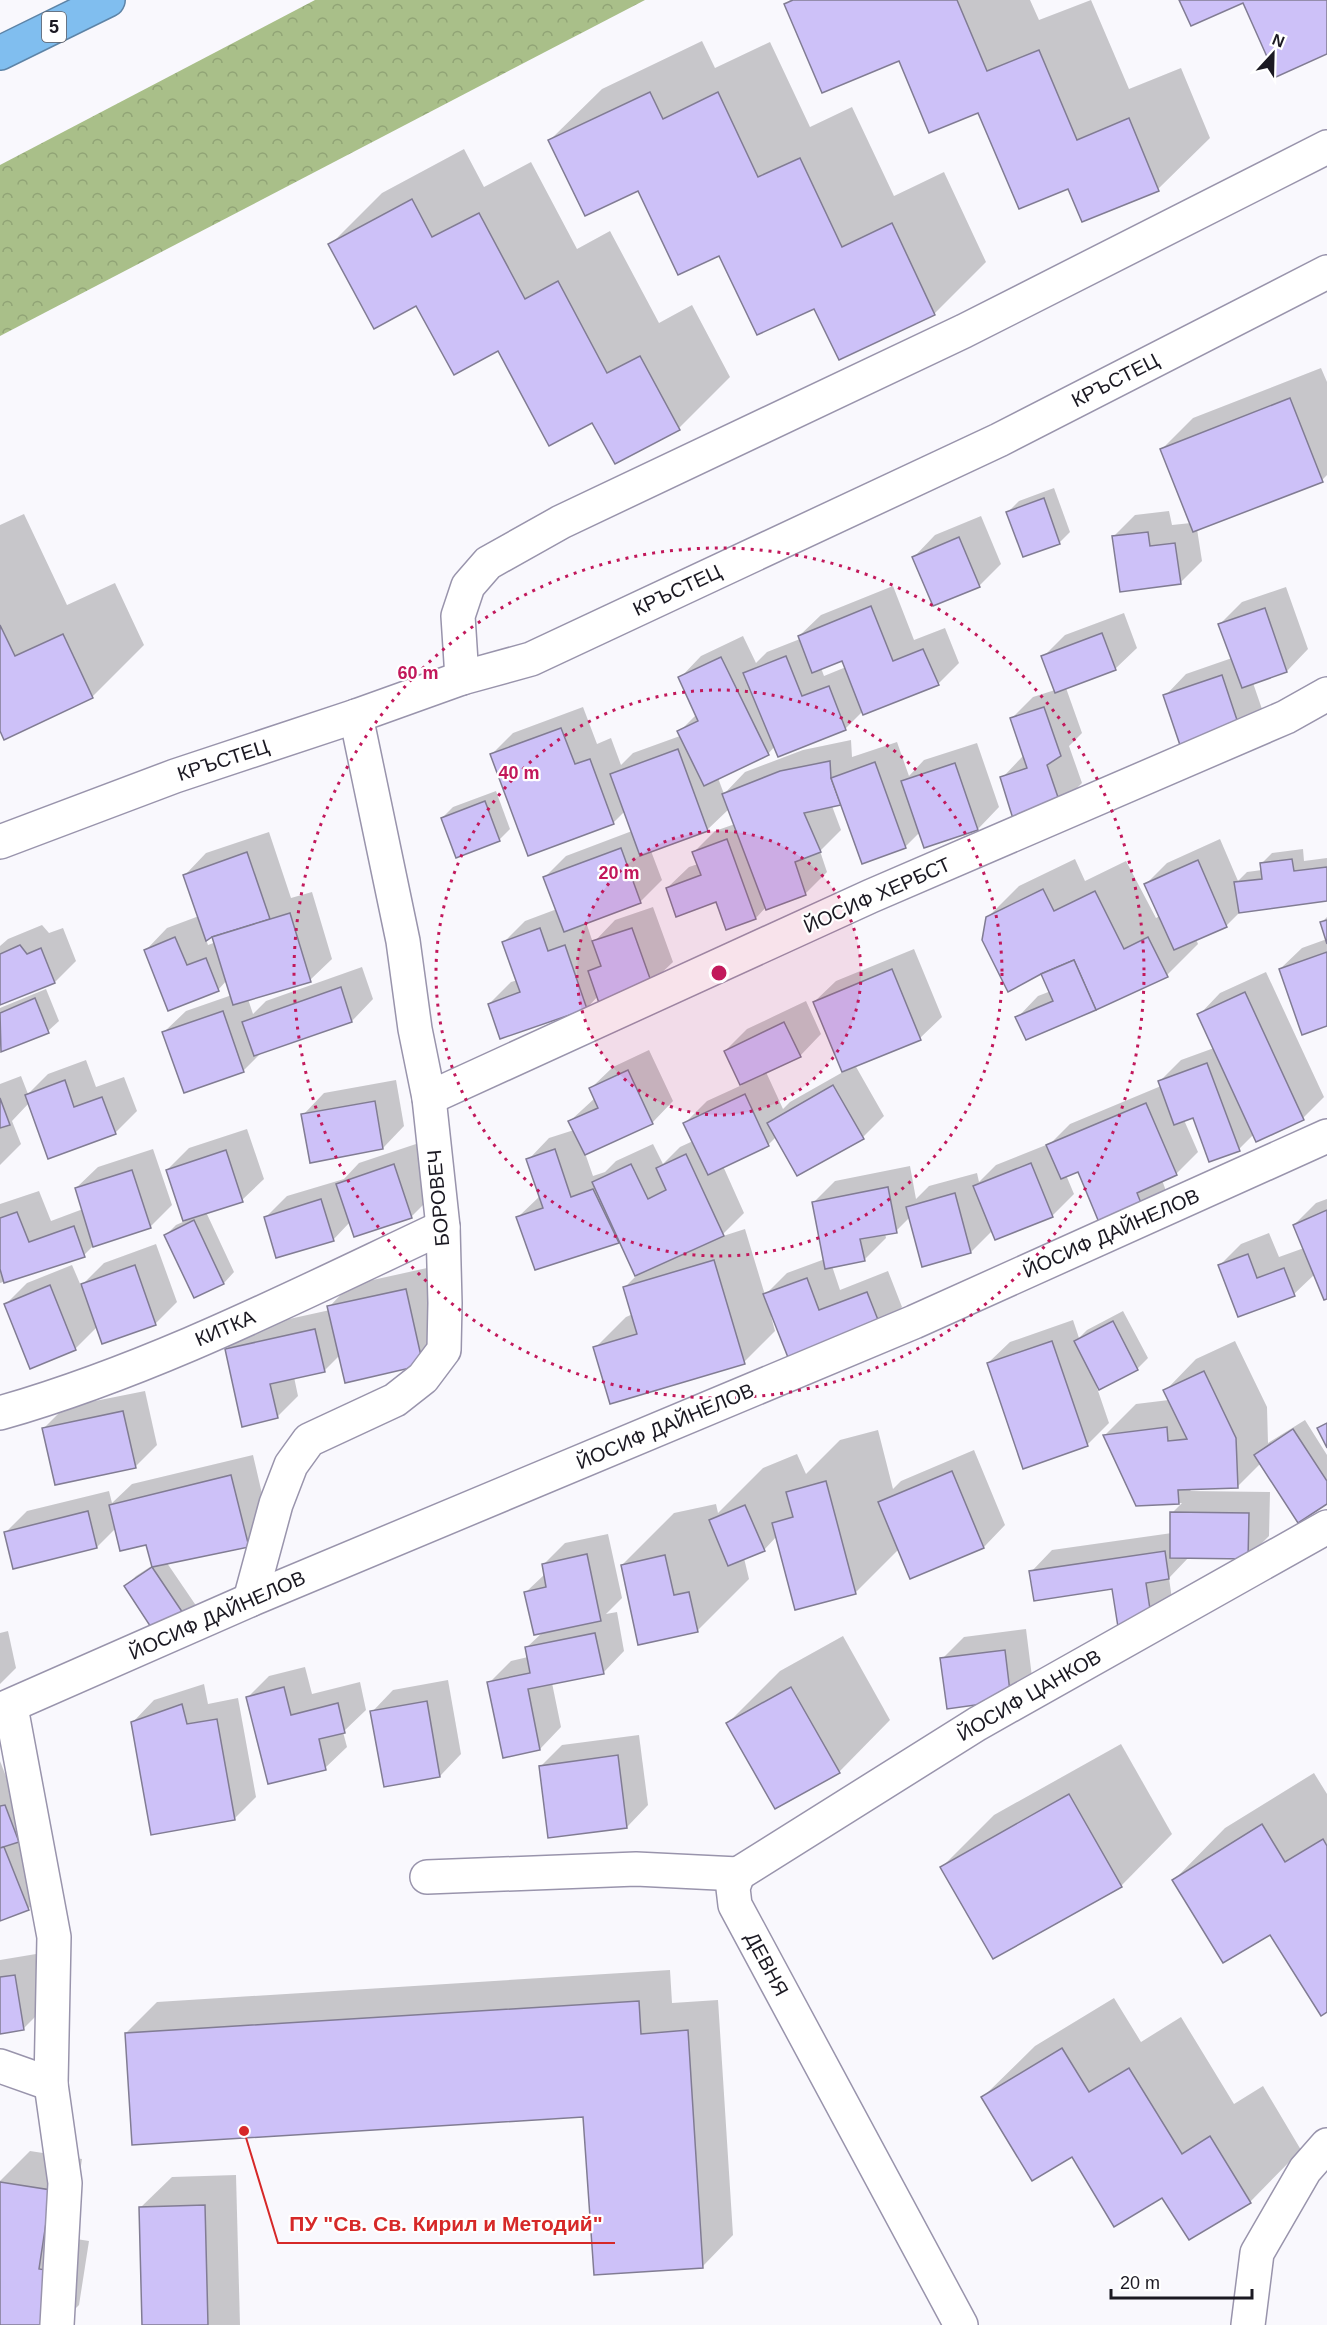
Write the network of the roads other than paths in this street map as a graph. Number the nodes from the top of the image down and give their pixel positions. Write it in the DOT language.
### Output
graph roads {
  1 [pos="108,0"];
  2 [pos="0,53"];
  3 [pos="1327,147"];
  4 [pos="1327,272"];
  5 [pos="462,678"];
  6 [pos="1327,694"];
  7 [pos="356,716"];
  8 [pos="0,842"];
  9 [pos="429,1098"];
  10 [pos="1327,1136"];
  11 [pos="443,1227"];
  12 [pos="0,1413"];
  13 [pos="1327,1527"];
  14 [pos="250,1600"];
  15 [pos="5,1708"];
  16 [pos="738,1874"];
  17 [pos="427,1877"];
  18 [pos="0,2066"];
  19 [pos="51,2084"];
  20 [pos="1327,2145"];
  21 [pos="57,2325"];
  22 [pos="961,2325"];
  23 [pos="1248,2325"];
  1 -- 2 [label="highway, 5"];
  3 -- 5 [label="street"];
  4 -- 5 [label="street, КРЪСТЕЦ"];
  5 -- 7 [label="street, КРЪСТЕЦ"];
  6 -- 9 [label="street, ЙОСИФ ХЕРБСТ"];
  7 -- 8 [label="street, КРЪСТЕЦ"];
  7 -- 9 [label="street, БОРОВЕЧ"];
  9 -- 11 [label="street, БОРОВЕЧ"];
  10 -- 14 [label="street, ЙОСИФ ДАЙНЕЛОВ"];
  11 -- 12 [label="street, КИТКА"];
  11 -- 14 [label="street, БОРОВЕЧ"];
  13 -- 16 [label="street, ЙОСИФ ЦАНКОВ"];
  14 -- 15 [label="street, ЙОСИФ ДАЙНЕЛОВ"];
  15 -- 19 [label="street"];
  16 -- 17 [label="street"];
  16 -- 22 [label="street, ДЕВНЯ"];
  18 -- 19 [label="street"];
  19 -- 21 [label="street"];
  20 -- 23 [label="street"];
}
